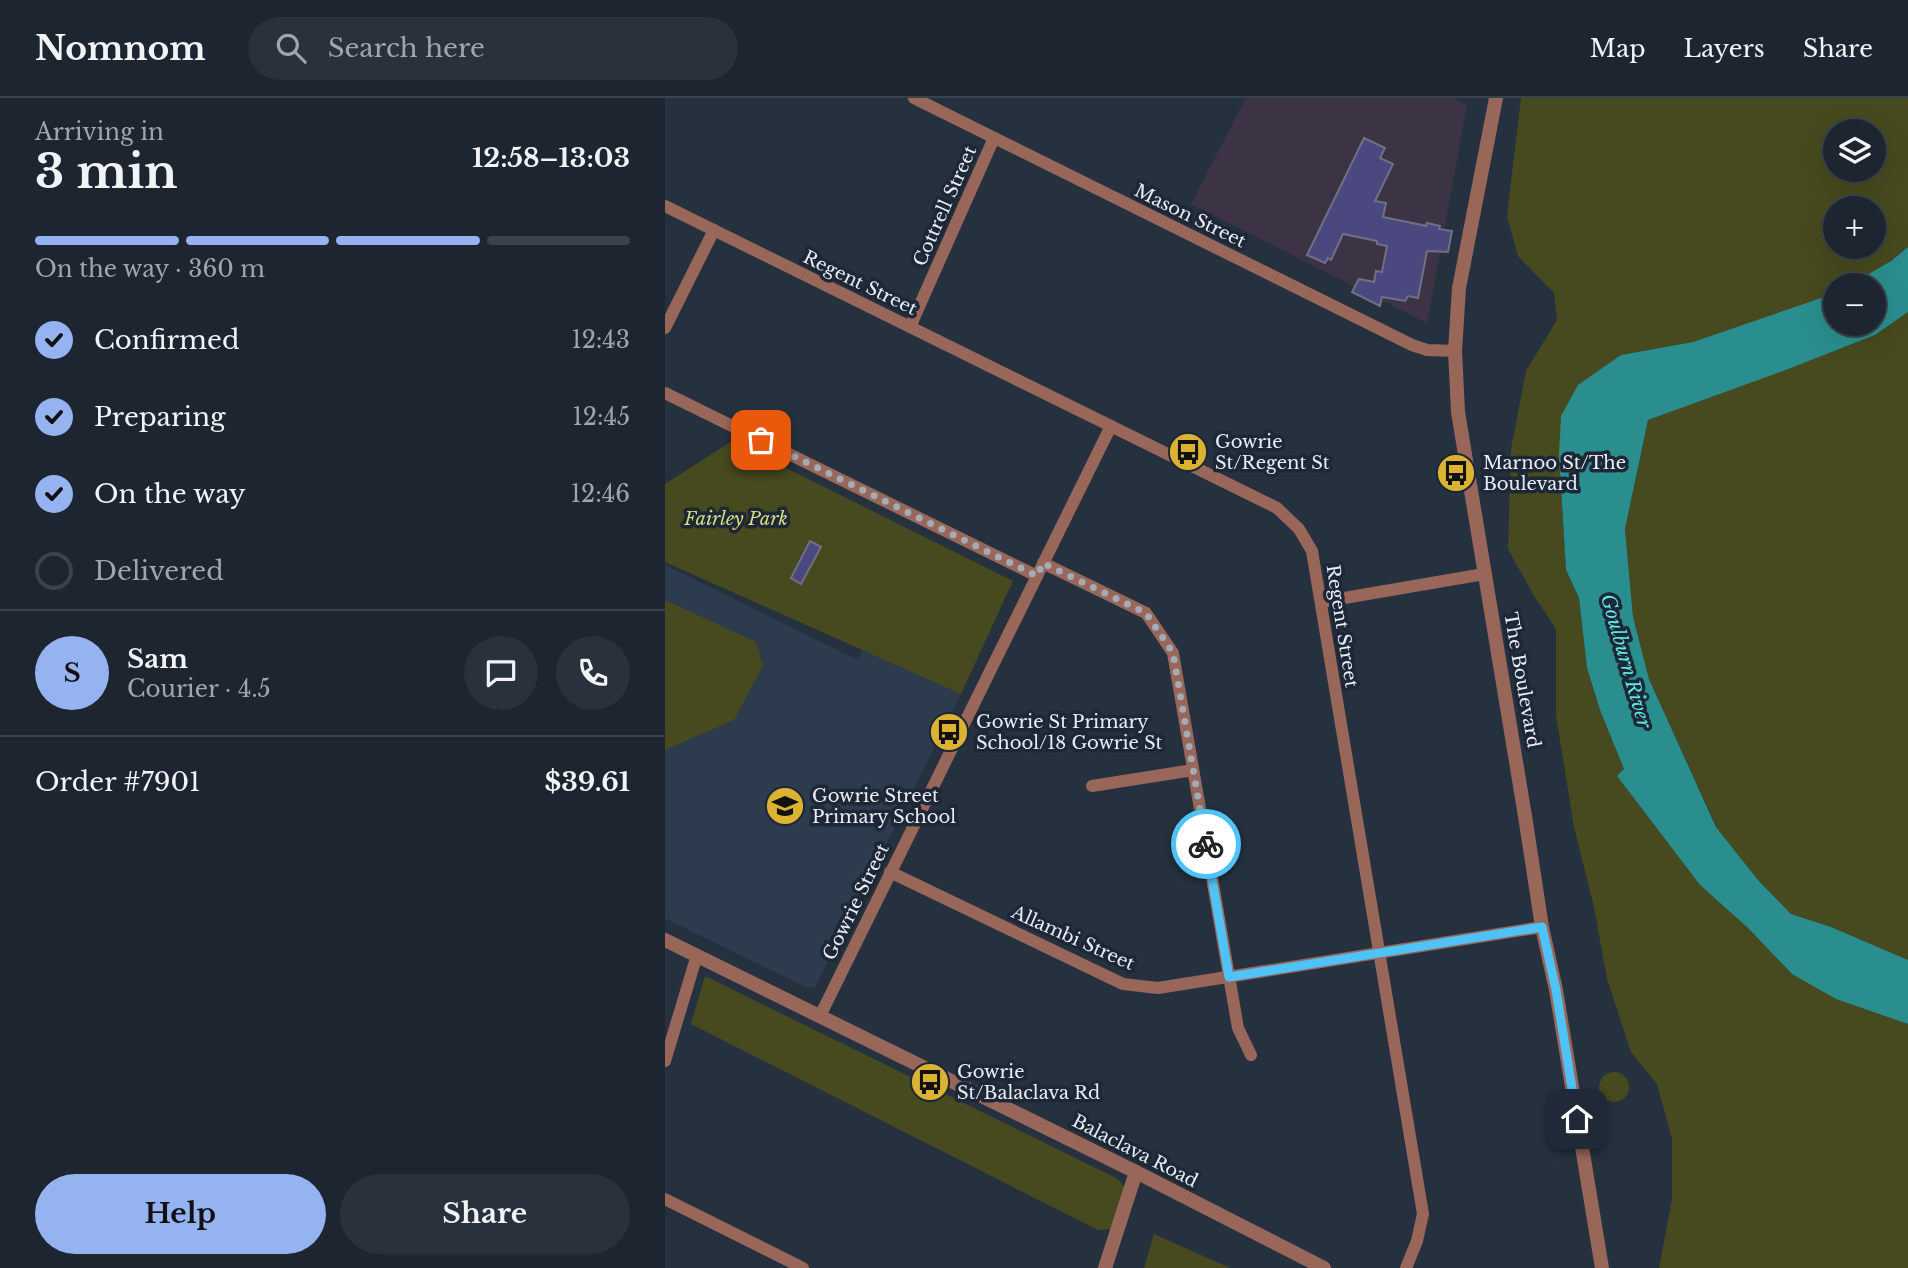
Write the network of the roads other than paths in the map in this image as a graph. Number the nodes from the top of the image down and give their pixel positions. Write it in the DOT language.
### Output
graph roads {
  1 [pos="914,98"];
  2 [pos="1496,98"];
  3 [pos="994,138"];
  4 [pos="665,206"];
  5 [pos="714,230"];
  6 [pos="910,327"];
  7 [pos="665,328"];
  8 [pos="1455,351"];
  9 [pos="665,393"];
  10 [pos="1111,426"];
  11 [pos="1043,563"];
  12 [pos="1484,574"];
  13 [pos="1037,576"];
  14 [pos="1321,602"];
  15 [pos="1193,769"];
  16 [pos="1093,786"];
  17 [pos="890,872"];
  18 [pos="1542,927"];
  19 [pos="665,940"];
  20 [pos="1379,953"];
  21 [pos="697,956"];
  22 [pos="1229,977"];
  23 [pos="820,1016"];
  24 [pos="1251,1055"];
  25 [pos="665,1061"];
  26 [pos="1136,1172"];
  27 [pos="665,1199"];
  28 [pos="803,1268"];
  29 [pos="1105,1268"];
  30 [pos="1324,1268"];
  31 [pos="1405,1268"];
  32 [pos="1602,1268"];
  1 -- 3 [label="street, Mason Street"];
  2 -- 8 [label="street, The Boulevard"];
  3 -- 6 [label="street, Cottrell Street"];
  3 -- 8 [label="street, Mason Street"];
  4 -- 5 [label="street, Regent Street"];
  5 -- 6 [label="street, Regent Street"];
  5 -- 7 [label="street"];
  6 -- 10 [label="street, Regent Street"];
  8 -- 12 [label="street, The Boulevard"];
  9 -- 13 [label="street"];
  10 -- 11 [label="street, Gowrie Street"];
  10 -- 14 [label="street, Regent Street"];
  11 -- 13 [label="street, Gowrie Street"];
  11 -- 15 [label="street"];
  12 -- 14 [label="street"];
  12 -- 18 [label="street, The Boulevard"];
  13 -- 17 [label="street, Gowrie Street"];
  14 -- 20 [label="street, Regent Street"];
  15 -- 16 [label="street"];
  15 -- 22 [label="street"];
  17 -- 22 [label="street, Allambi Street"];
  17 -- 23 [label="street, Gowrie Street"];
  18 -- 20 [label="street, Allambi Street"];
  18 -- 32 [label="street, The Boulevard"];
  19 -- 21 [label="street, Balaclava Road"];
  20 -- 22 [label="street, Allambi Street"];
  20 -- 31 [label="street, Regent Street"];
  21 -- 23 [label="street, Balaclava Road"];
  21 -- 25 [label="street"];
  22 -- 24 [label="street"];
  23 -- 26 [label="street, Balaclava Road"];
  26 -- 29 [label="street"];
  26 -- 30 [label="street, Balaclava Road"];
  27 -- 28 [label="street"];
}
